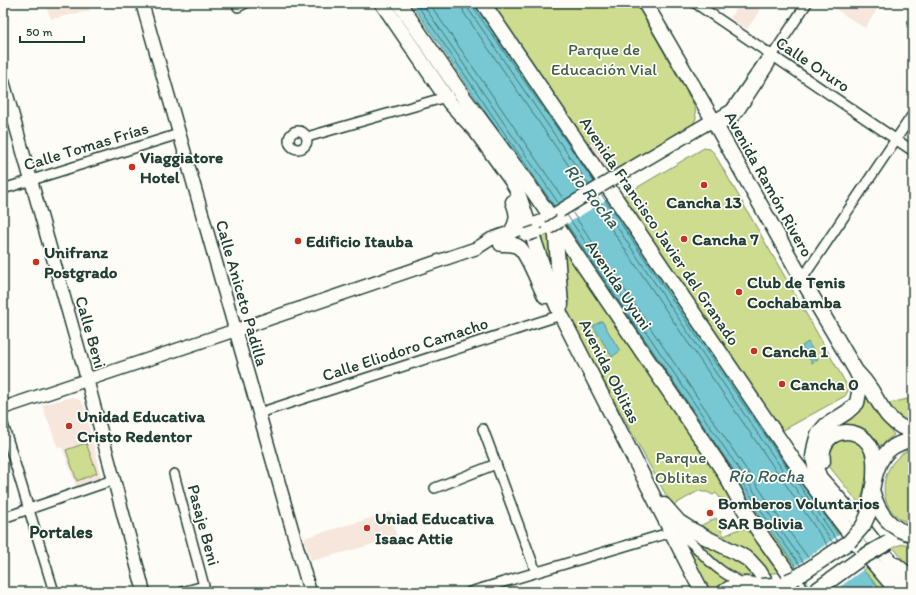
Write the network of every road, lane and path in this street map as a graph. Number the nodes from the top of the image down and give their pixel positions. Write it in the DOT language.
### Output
graph roads {
  1 [pos="142,3"];
  2 [pos="382,3"];
  3 [pos="399,3"];
  4 [pos="483,3"];
  5 [pos="645,3"];
  6 [pos="695,3"];
  7 [pos="806,3"];
  8 [pos="772,56"];
  9 [pos="3,81"];
  10 [pos="445,96"];
  11 [pos="453,107"];
  12 [pos="913,114"];
  13 [pos="715,124"];
  14 [pos="179,134"];
  15 [pos="307,137"];
  16 [pos="896,139"];
  17 [pos="913,151"];
  18 [pos="31,180"];
  19 [pos="3,189"];
  20 [pos="543,225"];
  21 [pos="511,232"];
  22 [pos="501,244"];
  23 [pos="476,248"];
  24 [pos="802,279"];
  25 [pos="561,315"];
  26 [pos="235,331"];
  27 [pos="856,371"];
  28 [pos="86,379"];
  29 [pos="3,408"];
  30 [pos="259,413"];
  31 [pos="3,424"];
  32 [pos="484,429"];
  33 [pos="913,431"];
  34 [pos="913,439"];
  35 [pos="496,464"];
  36 [pos="174,474"];
  37 [pos="874,479"];
  38 [pos="113,480"];
  39 [pos="435,488"];
  40 [pos="872,493"];
  41 [pos="654,497"];
  42 [pos="28,509"];
  43 [pos="852,514"];
  44 [pos="3,518"];
  45 [pos="672,532"];
  46 [pos="913,535"];
  47 [pos="888,559"];
  48 [pos="536,572"];
  49 [pos="913,579"];
  50 [pos="761,587"];
  51 [pos="54,592"];
  52 [pos="144,592"];
  53 [pos="182,592"];
  54 [pos="310,592"];
  55 [pos="470,592"];
  56 [pos="702,592"];
  57 [pos="724,592"];
  58 [pos="802,592"];
  59 [pos="814,592"];
  60 [pos="898,592"];
  61 [pos="911,592"];
  1 -- 14 [label="main road, Calle Aniceto Padilla"];
  2 -- 10 [label="main road"];
  3 -- 20 [label="main road, Avenida Uyuni"];
  4 -- 60 [label="main road, Avenida Francisco Javier del Granado"];
  5 -- 13 [label="main road, Avenida Ramón Rivero"];
  6 -- 8 [label="street, Calle Oruro"];
  7 -- 8 [label="street"];
  8 -- 13 [label="street"];
  8 -- 16 [label="street, Calle Oruro"];
  9 -- 18 [label="main road, Calle Beni"];
  10 -- 11 [label="main road"];
  10 -- 15 [label="street"];
  11 -- 21 [label="main road"];
  11 -- 25 [label="main road"];
  12 -- 16 [label="street"];
  13 -- 20 [label="main road"];
  13 -- 24 [label="main road, Avenida Ramón Rivero"];
  14 -- 18 [label="street, Calle Tomas Frías"];
  14 -- 26 [label="main road, Calle Aniceto Padilla"];
  16 -- 17 [label="street, Calle Oruro"];
  16 -- 24 [label="street"];
  18 -- 19 [label="street, Calle Tomas Frías"];
  18 -- 28 [label="main road, Calle Beni"];
  20 -- 21 [label="main road"];
  20 -- 22 [label="main road"];
  20 -- 25 [label="main road"];
  20 -- 58 [label="main road, Avenida Uyuni"];
  21 -- 23 [label="main road"];
  22 -- 23 [label="main road"];
  22 -- 25 [label="main road, Avenida Oblitas"];
  23 -- 26 [label="main road"];
  24 -- 27 [label="main road, Avenida Ramón Rivero"];
  25 -- 30 [label="street, Calle Eliodoro Camacho"];
  25 -- 41 [label="main road, Avenida Oblitas"];
  26 -- 28 [label="main road"];
  26 -- 30 [label="main road, Calle Aniceto Padilla"];
  27 -- 33 [label="main road, Avenida Ramón Rivero"];
  27 -- 43 [label="main road"];
  28 -- 29 [label="main road"];
  28 -- 38 [label="main road, Calle Beni"];
  30 -- 54 [label="main road, Calle Aniceto Padilla"];
  31 -- 42 [label="street"];
  32 -- 35 [label="street"];
  34 -- 37 [label="main road"];
  35 -- 39 [label="street"];
  35 -- 48 [label="street"];
  36 -- 53 [label="street, Pasaje Beni"];
  37 -- 40 [label="main road"];
  37 -- 43 [label="main road"];
  38 -- 42 [label="street"];
  38 -- 52 [label="main road, Calle Beni"];
  40 -- 46 [label="main road"];
  40 -- 50 [label="main road, bridge"];
  41 -- 45 [label="main road, Avenida Oblitas"];
  41 -- 50 [label="main road"];
  42 -- 44 [label="street"];
  42 -- 51 [label="street"];
  43 -- 47 [label="main road"];
  45 -- 48 [label="street"];
  45 -- 50 [label="street"];
  45 -- 56 [label="main road, Avenida Oblitas"];
  46 -- 59 [label="main road, bridge"];
  47 -- 49 [label="main road"];
  47 -- 61 [label="main road"];
  48 -- 55 [label="street"];
  50 -- 57 [label="main road"];
}
